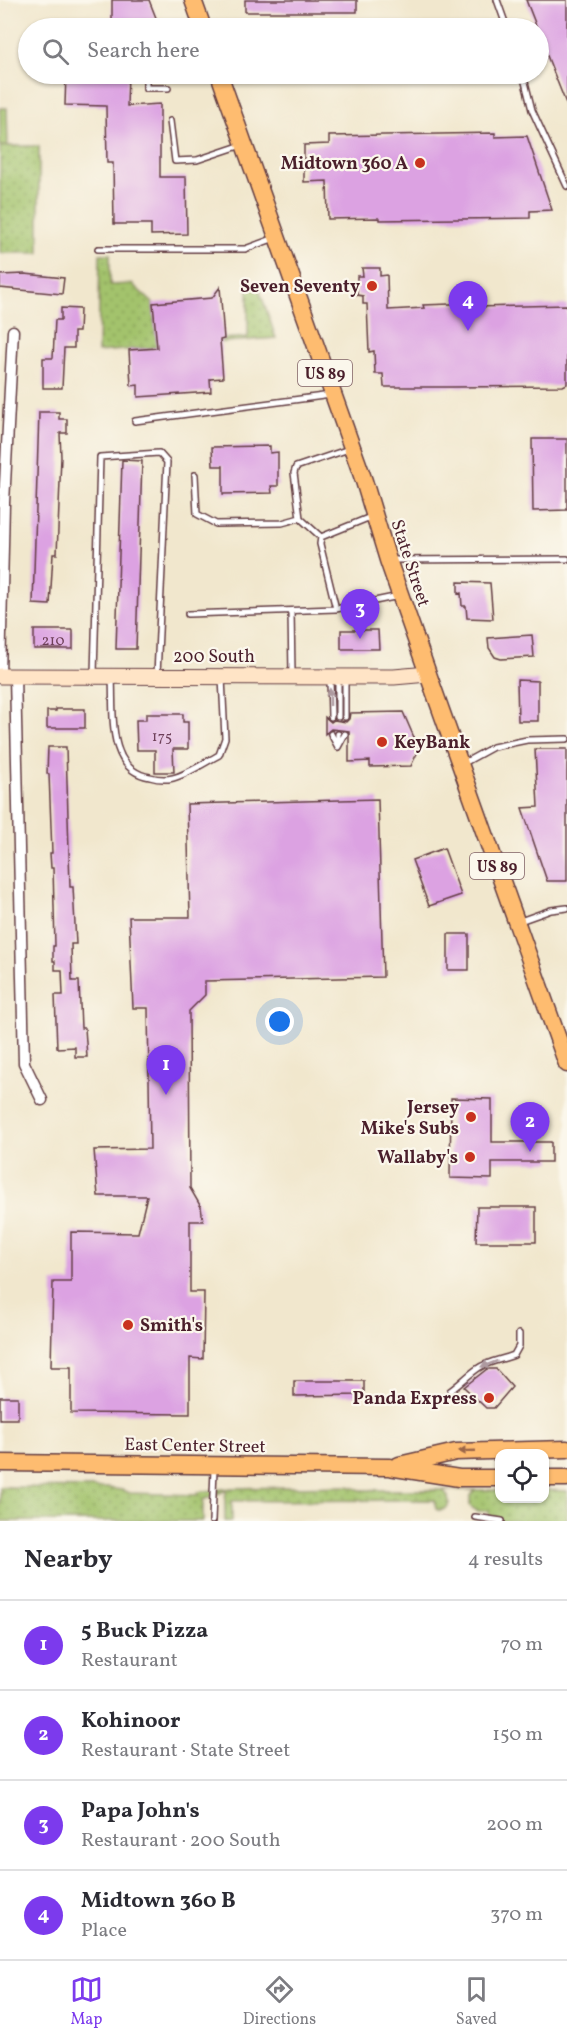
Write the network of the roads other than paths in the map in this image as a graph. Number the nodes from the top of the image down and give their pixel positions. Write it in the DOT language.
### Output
graph roads {
  1 [pos="192,0"];
  2 [pos="497,0"];
  3 [pos="199,18"];
  4 [pos="503,18"];
  5 [pos="146,84"];
  6 [pos="223,84"];
  7 [pos="526,84"];
  8 [pos="168,88"];
  9 [pos="170,121"];
  10 [pos="244,144"];
  11 [pos="567,186"];
  12 [pos="277,238"];
  13 [pos="98,249"];
  14 [pos="13,331"];
  15 [pos="333,394"];
  16 [pos="135,421"];
  17 [pos="352,448"];
  18 [pos="195,475"];
  19 [pos="2,502"];
  20 [pos="375,515"];
  21 [pos="300,518"];
  22 [pos="321,537"];
  23 [pos="567,559"];
  24 [pos="388,560"];
  25 [pos="401,596"];
  26 [pos="336,609"];
  27 [pos="291,611"];
  28 [pos="188,614"];
  29 [pos="428,674"];
  30 [pos="94,675"];
  31 [pos="111,675"];
  32 [pos="5,676"];
  33 [pos="157,676"];
  34 [pos="221,676"];
  35 [pos="292,676"];
  36 [pos="338,676"];
  37 [pos="331,717"];
  38 [pos="338,717"];
  39 [pos="345,717"];
  40 [pos="331,734"];
  41 [pos="338,734"];
  42 [pos="345,734"];
  43 [pos="567,739"];
  44 [pos="338,747"];
  45 [pos="461,765"];
  46 [pos="567,908"];
  47 [pos="517,922"];
  48 [pos="562,1037"];
  49 [pos="567,1064"];
  50 [pos="42,1100"];
  51 [pos="519,1334"];
  52 [pos="450,1391"];
  53 [pos="567,1449"];
  54 [pos="0,1463"];
  55 [pos="215,1464"];
  56 [pos="389,1467"];
  57 [pos="495,1478"];
  58 [pos="549,1478"];
  59 [pos="567,1478"];
  60 [pos="475,1517"];
  61 [pos="212,1521"];
  62 [pos="502,1521"];
  1 -- 3 [label="main road"];
  2 -- 4 [label="lane"];
  5 -- 8 [label="lane"];
  6 -- 10 [label="main road, State Street / US 89"];
  7 -- 11 [label="lane"];
  9 -- 10 [label="lane"];
  10 -- 12 [label="main road, State Street / US 89"];
  12 -- 13 [label="lane"];
  12 -- 15 [label="main road, State Street / US 89"];
  14 -- 19 [label="street"];
  15 -- 16 [label="lane"];
  15 -- 17 [label="main road, State Street / US 89"];
  17 -- 20 [label="main road, State Street / US 89"];
  17 -- 21 [label="lane"];
  18 -- 21 [label="lane"];
  19 -- 32 [label="street"];
  20 -- 22 [label="lane"];
  20 -- 24 [label="main road, State Street / US 89"];
  21 -- 22 [label="lane"];
  22 -- 26 [label="lane"];
  23 -- 24 [label="lane"];
  24 -- 25 [label="main road, State Street / US 89"];
  25 -- 26 [label="lane"];
  25 -- 29 [label="main road, State Street / US 89"];
  26 -- 27 [label="lane"];
  27 -- 28 [label="lane"];
  27 -- 35 [label="lane"];
  29 -- 36 [label="street, 200 South"];
  29 -- 45 [label="main road, State Street / US 89"];
  30 -- 31 [label="street, 200 South"];
  30 -- 32 [label="street, 200 South"];
  30 -- 33 [label="lane"];
  31 -- 33 [label="street, 200 South"];
  31 -- 34 [label="lane"];
  32 -- 50 [label="street"];
  33 -- 34 [label="street, 200 South"];
  34 -- 35 [label="street, 200 South"];
  35 -- 36 [label="street, 200 South"];
  37 -- 36 [label="lane, one-way"];
  36 -- 38 [label="lane"];
  36 -- 39 [label="lane"];
  40 -- 44 [label="lane"];
  41 -- 44 [label="lane"];
  42 -- 44 [label="lane"];
  43 -- 45 [label="lane"];
  45 -- 47 [label="main road, State Street / US 89"];
  46 -- 47 [label="lane"];
  47 -- 48 [label="main road, State Street / US 89"];
  48 -- 49 [label="main road, State Street / US 89"];
  51 -- 52 [label="lane, one-way"];
  53 -- 56 [label="main road, East Center Street, one-way"];
  54 -- 55 [label="main road, East Center Street"];
  55 -- 56 [label="main road, East Center Street"];
  55 -- 61 [label="lane"];
  56 -- 57 [label="main road, East Center Street"];
  58 -- 59 [label="main road"];
  60 -- 62 [label="lane"];
}
